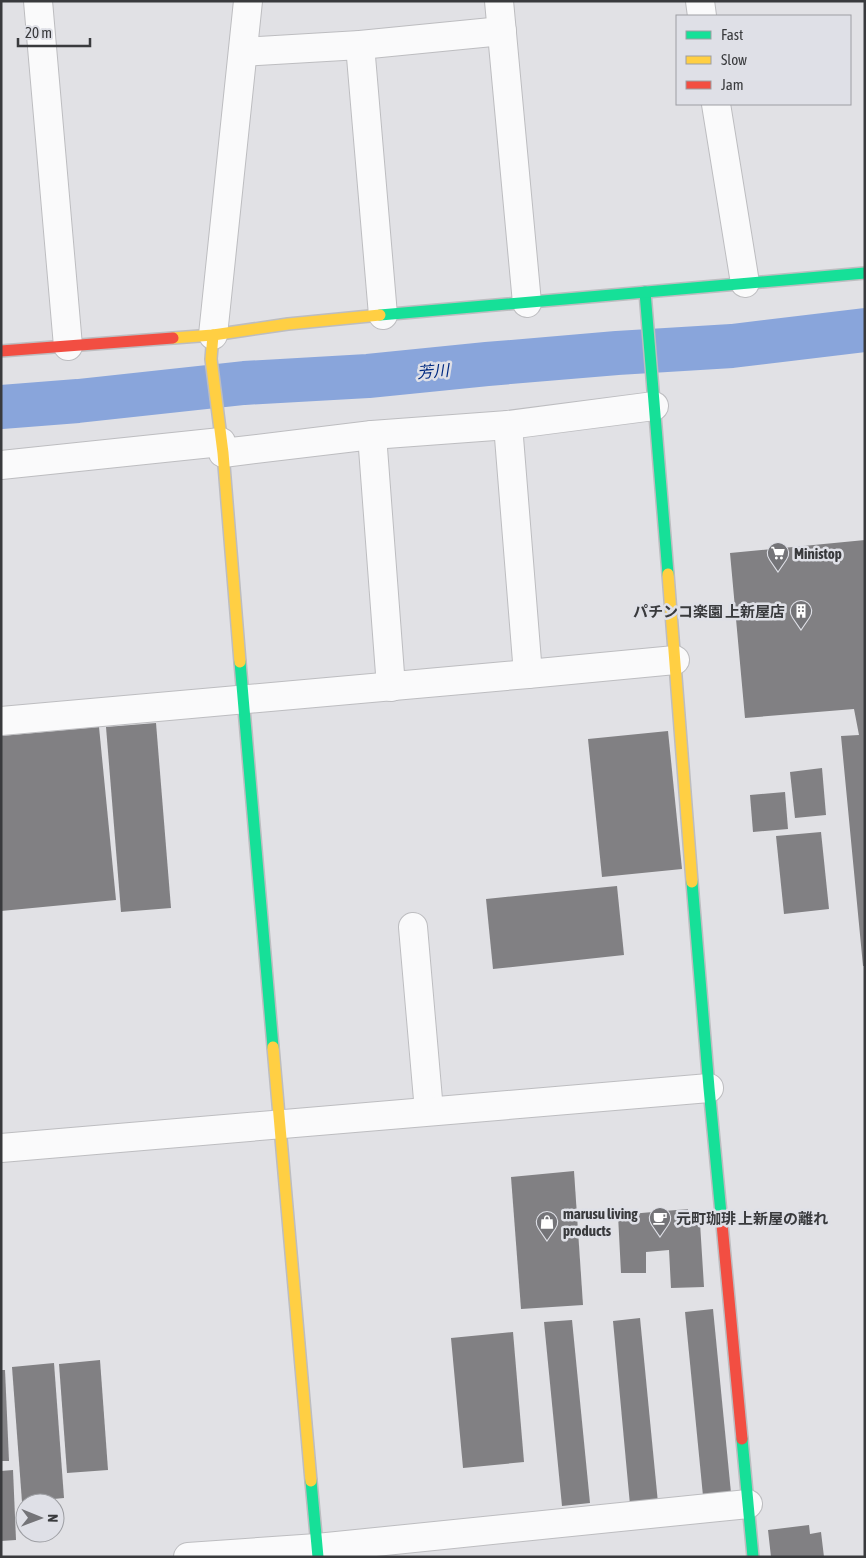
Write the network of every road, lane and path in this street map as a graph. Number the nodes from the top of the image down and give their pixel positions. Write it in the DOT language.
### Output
graph roads {
  1 [pos="38,1"];
  2 [pos="248,1"];
  3 [pos="499,1"];
  4 [pos="700,1"];
  5 [pos="702,15"];
  6 [pos="502,31"];
  7 [pos="360,45"];
  8 [pos="243,52"];
  9 [pos="716,105"];
  10 [pos="865,273"];
  11 [pos="745,283"];
  12 [pos="645,292"];
  13 [pos="527,303"];
  14 [pos="384,315"];
  15 [pos="68,346"];
  16 [pos="212,347"];
  17 [pos="1,352"];
  18 [pos="652,395"];
  19 [pos="508,425"];
  20 [pos="372,435"];
  21 [pos="221,442"];
  22 [pos="1,465"];
  23 [pos="675,660"];
  24 [pos="528,674"];
  25 [pos="391,687"];
  26 [pos="244,698"];
  27 [pos="1,721"];
  28 [pos="413,926"];
  29 [pos="709,1088"];
  30 [pos="429,1112"];
  31 [pos="279,1124"];
  32 [pos="1,1148"];
  33 [pos="748,1504"];
  34 [pos="408,1548"];
  35 [pos="318,1552"];
  36 [pos="188,1557"];
  37 [pos="752,1557"];
  1 -- 15 [label="street"];
  2 -- 8 [label="street"];
  3 -- 6 [label="street"];
  4 -- 5 [label="street"];
  6 -- 7 [label="street"];
  6 -- 13 [label="street"];
  7 -- 8 [label="street"];
  7 -- 14 [label="street"];
  8 -- 16 [label="street"];
  9 -- 11 [label="street"];
  10 -- 11 [label="street"];
  11 -- 12 [label="street"];
  12 -- 13 [label="street"];
  12 -- 18 [label="street"];
  13 -- 14 [label="street"];
  14 -- 16 [label="street"];
  15 -- 16 [label="street"];
  15 -- 17 [label="street"];
  16 -- 21 [label="street"];
  18 -- 19 [label="street"];
  18 -- 23 [label="street"];
  19 -- 20 [label="street"];
  19 -- 24 [label="street"];
  20 -- 21 [label="street"];
  20 -- 25 [label="street"];
  21 -- 22 [label="street"];
  21 -- 26 [label="street"];
  23 -- 24 [label="street"];
  23 -- 29 [label="street"];
  24 -- 25 [label="street"];
  25 -- 26 [label="street"];
  26 -- 27 [label="street"];
  26 -- 31 [label="street"];
  28 -- 30 [label="street"];
  29 -- 30 [label="street"];
  29 -- 33 [label="street"];
  30 -- 31 [label="street"];
  31 -- 32 [label="street"];
  31 -- 35 [label="street"];
  33 -- 34 [label="street"];
  33 -- 37 [label="street"];
  34 -- 35 [label="street"];
  35 -- 36 [label="street"];
}
